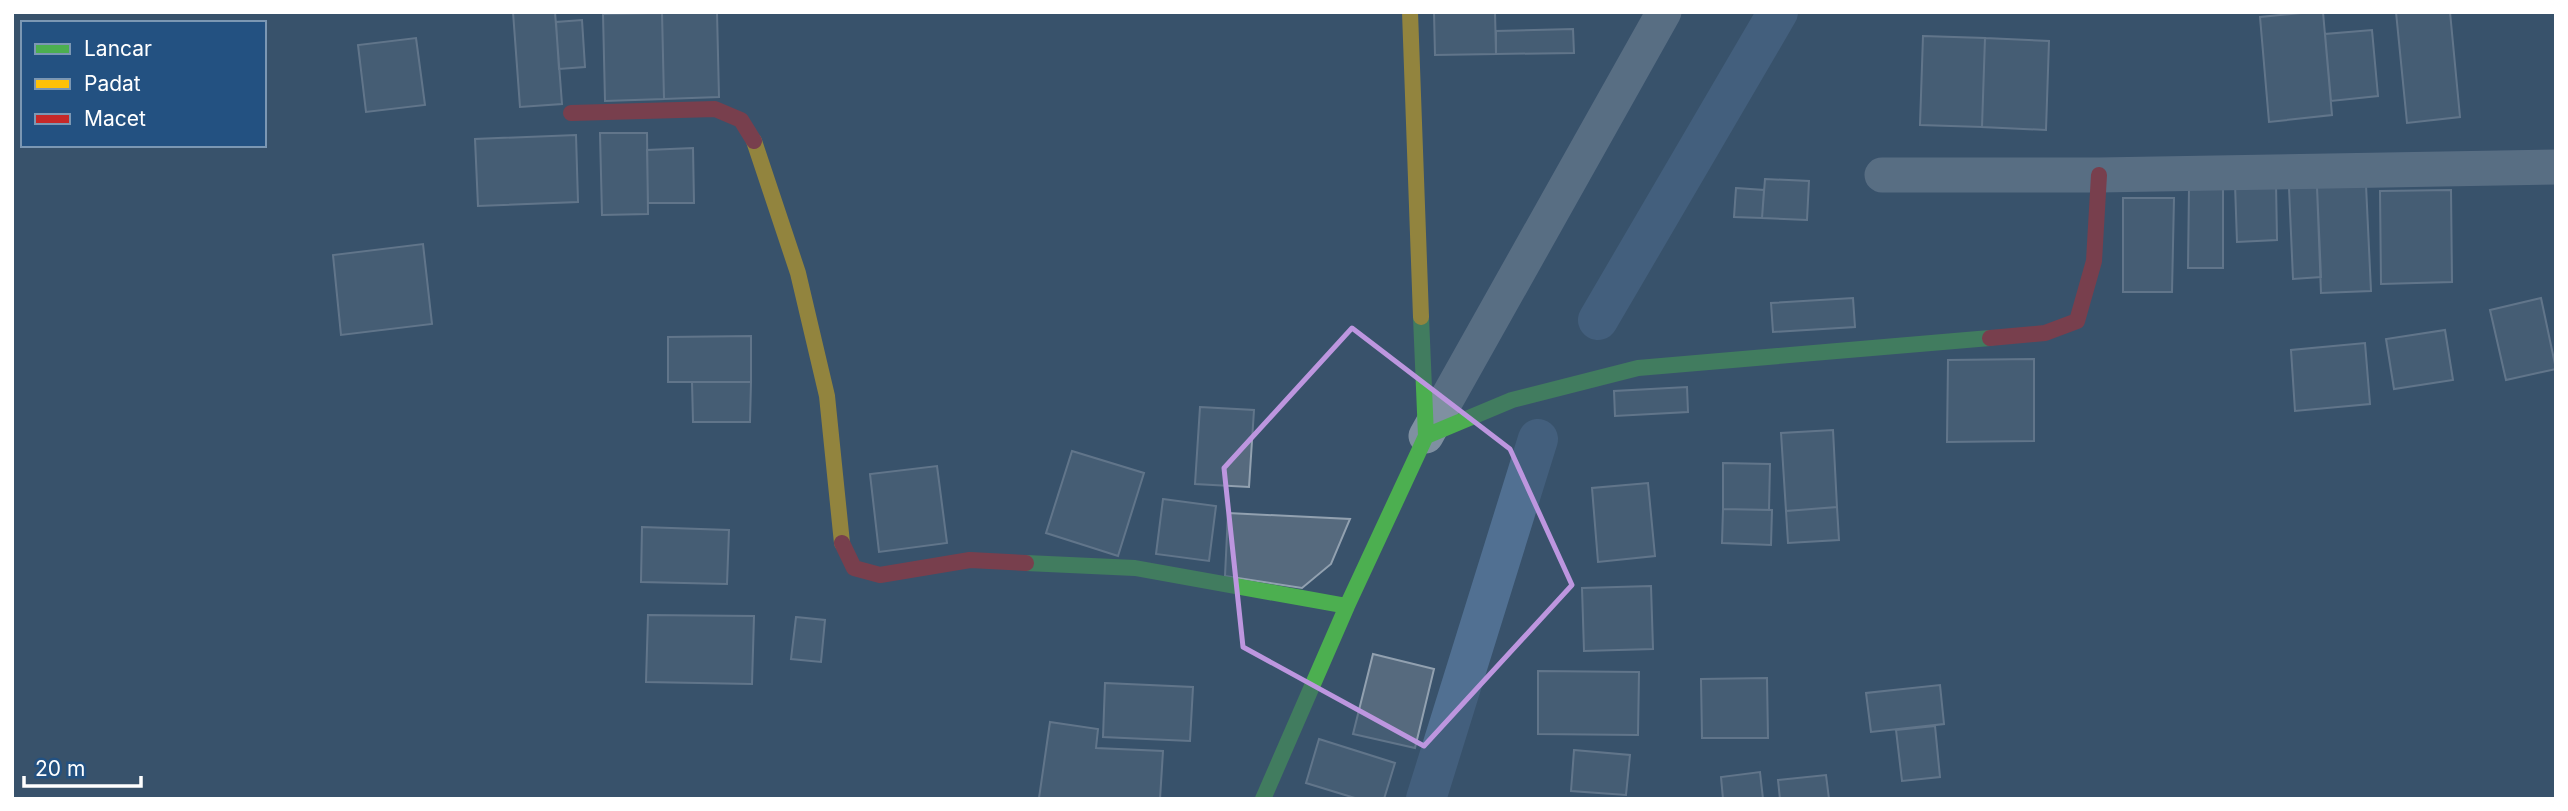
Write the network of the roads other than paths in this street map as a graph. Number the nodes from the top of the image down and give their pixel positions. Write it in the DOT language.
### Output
graph roads {
  1 [pos="1410,12"];
  2 [pos="1664,12"];
  3 [pos="571,113"];
  4 [pos="2556,167"];
  5 [pos="1882,175"];
  6 [pos="2099,175"];
  7 [pos="1426,436"];
  8 [pos="1348,606"];
  9 [pos="1263,799"];
  1 -- 7 [label="street"];
  2 -- 7 [label="street"];
  3 -- 8 [label="street"];
  4 -- 6 [label="street"];
  5 -- 6 [label="street"];
  6 -- 7 [label="street"];
  7 -- 8 [label="street"];
  8 -- 9 [label="street"];
}
